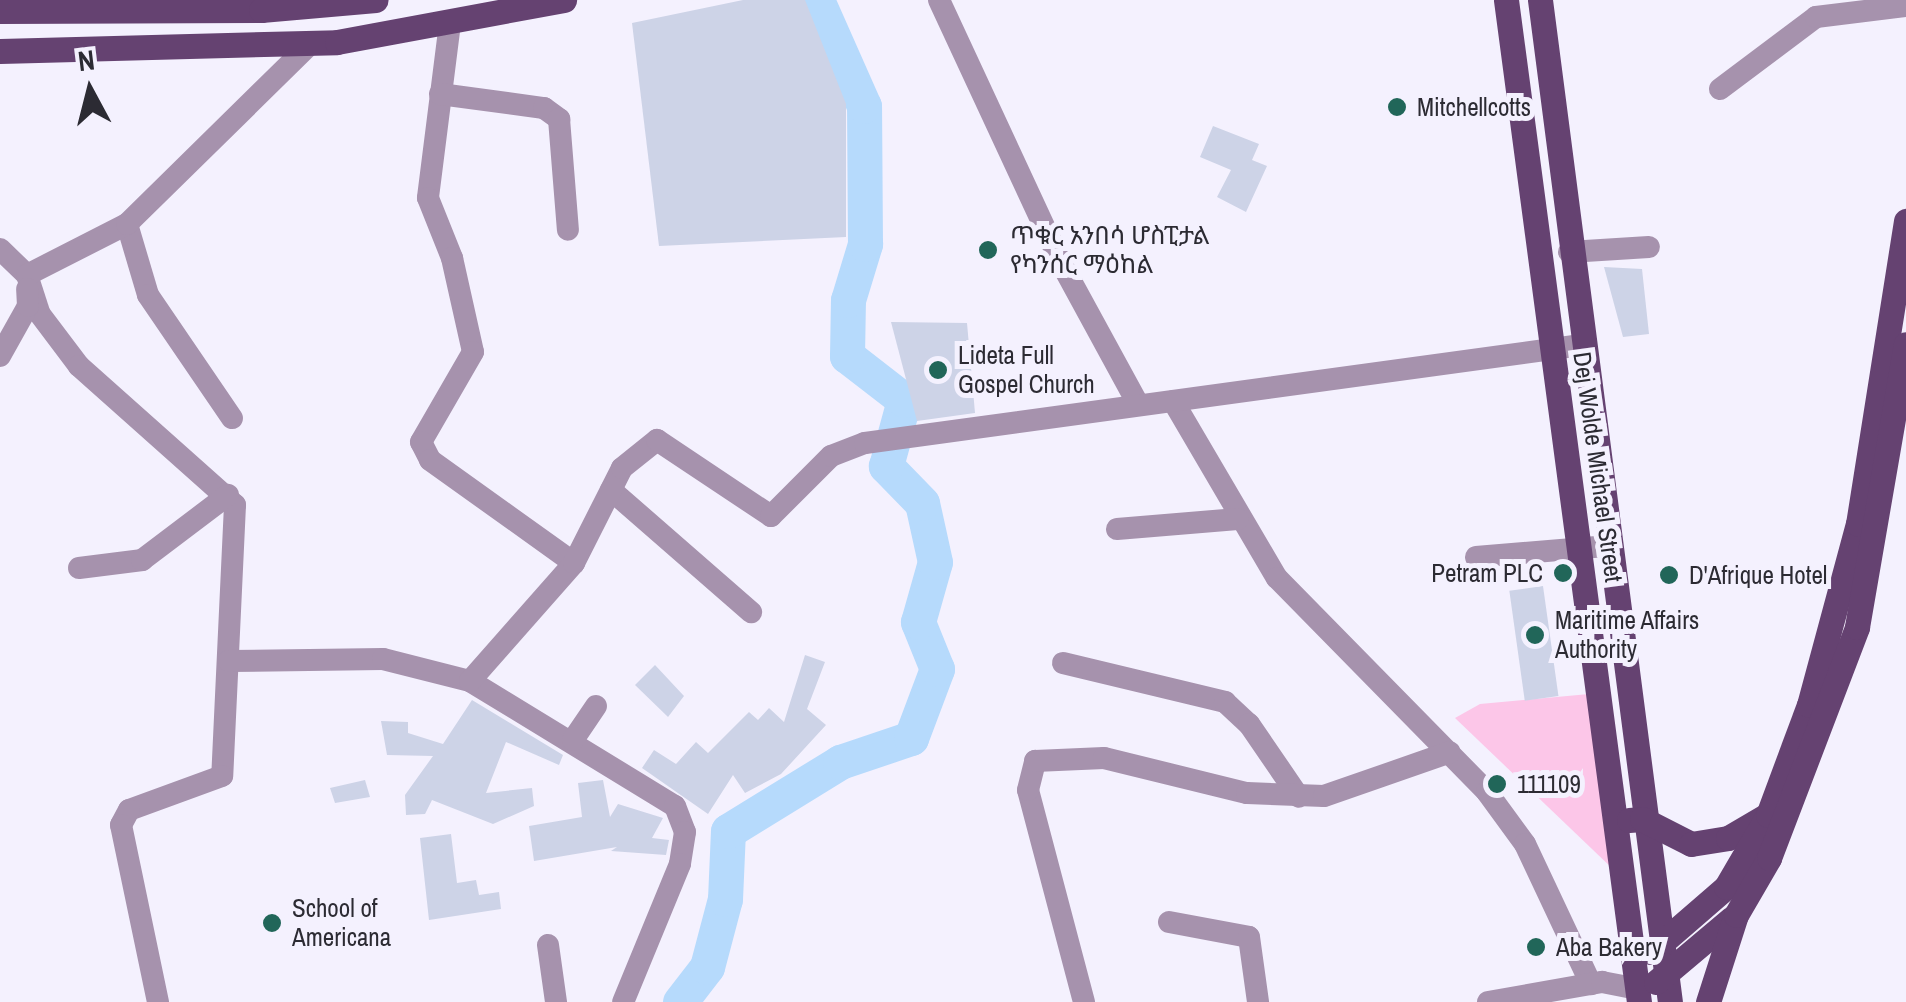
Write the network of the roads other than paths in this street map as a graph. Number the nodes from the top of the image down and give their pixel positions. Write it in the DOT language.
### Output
graph roads {
  1 [pos="376,0"];
  2 [pos="564,0"];
  3 [pos="939,0"];
  4 [pos="1506,0"];
  5 [pos="1540,0"];
  6 [pos="1906,6"];
  7 [pos="334,7"];
  8 [pos="0,12"];
  9 [pos="67,13"];
  10 [pos="450,24"];
  11 [pos="337,42"];
  12 [pos="309,45"];
  13 [pos="0,50"];
  14 [pos="66,52"];
  15 [pos="1720,89"];
  16 [pos="440,94"];
  17 [pos="1906,221"];
  18 [pos="127,224"];
  19 [pos="568,230"];
  20 [pos="1649,247"];
  21 [pos="0,249"];
  22 [pos="1569,252"];
  23 [pos="26,276"];
  24 [pos="1906,344"];
  25 [pos="1581,345"];
  26 [pos="1552,348"];
  27 [pos="0,356"];
  28 [pos="1173,401"];
  29 [pos="1138,404"];
  30 [pos="232,418"];
  31 [pos="611,490"];
  32 [pos="228,495"];
  33 [pos="1238,519"];
  34 [pos="1868,525"];
  35 [pos="1117,529"];
  36 [pos="1606,546"];
  37 [pos="1579,550"];
  38 [pos="1476,557"];
  39 [pos="574,563"];
  40 [pos="79,568"];
  41 [pos="751,612"];
  42 [pos="228,661"];
  43 [pos="1064,663"];
  44 [pos="470,681"];
  45 [pos="596,706"];
  46 [pos="573,740"];
  47 [pos="1450,752"];
  48 [pos="1299,797"];
  49 [pos="1768,815"];
  50 [pos="1642,819"];
  51 [pos="1614,822"];
  52 [pos="1736,915"];
  53 [pos="1169,922"];
  54 [pos="548,945"];
  55 [pos="1662,947"];
  56 [pos="1633,960"];
  57 [pos="1597,982"];
  58 [pos="1669,990"];
  59 [pos="1638,995"];
  60 [pos="158,1002"];
  61 [pos="556,1002"];
  62 [pos="623,1002"];
  63 [pos="1084,1002"];
  64 [pos="1258,1002"];
  65 [pos="1488,1002"];
  66 [pos="1708,1002"];
  1 -- 7 [label="main road"];
  2 -- 10 [label="main road"];
  3 -- 29 [label="street"];
  4 -- 26 [label="main road, Dej Wolde Michael Street"];
  5 -- 22 [label="main road, Dej Wolde Michael Street"];
  6 -- 15 [label="street"];
  7 -- 9 [label="main road"];
  7 -- 11 [label="main road"];
  8 -- 9 [label="main road"];
  9 -- 14 [label="main road"];
  10 -- 11 [label="main road"];
  10 -- 16 [label="street"];
  11 -- 12 [label="main road"];
  12 -- 14 [label="main road"];
  12 -- 18 [label="street"];
  13 -- 14 [label="main road"];
  16 -- 19 [label="street"];
  16 -- 39 [label="street"];
  17 -- 34 [label="main road"];
  18 -- 23 [label="street"];
  18 -- 30 [label="street"];
  20 -- 22 [label="street"];
  21 -- 23 [label="street"];
  22 -- 25 [label="main road, Dej Wolde Michael Street"];
  23 -- 27 [label="street"];
  23 -- 32 [label="street"];
  24 -- 34 [label="main road"];
  25 -- 26 [label="street"];
  25 -- 36 [label="main road, Dej Wolde Michael Street"];
  26 -- 28 [label="street"];
  26 -- 37 [label="main road, Dej Wolde Michael Street"];
  28 -- 29 [label="street"];
  28 -- 33 [label="street"];
  29 -- 31 [label="street"];
  31 -- 39 [label="street"];
  31 -- 41 [label="street"];
  32 -- 40 [label="street"];
  32 -- 42 [label="street"];
  33 -- 35 [label="street"];
  33 -- 47 [label="street"];
  34 -- 49 [label="main road"];
  34 -- 52 [label="main road"];
  36 -- 37 [label="street"];
  36 -- 50 [label="main road, Dej Wolde Michael Street"];
  37 -- 38 [label="street"];
  37 -- 51 [label="main road, Dej Wolde Michael Street"];
  39 -- 44 [label="street"];
  42 -- 44 [label="street"];
  42 -- 60 [label="street"];
  43 -- 48 [label="street"];
  44 -- 46 [label="street"];
  45 -- 46 [label="street"];
  46 -- 62 [label="street"];
  47 -- 48 [label="street"];
  47 -- 57 [label="street"];
  48 -- 63 [label="street"];
  49 -- 50 [label="main road"];
  49 -- 55 [label="main road"];
  50 -- 51 [label="main road"];
  50 -- 55 [label="main road, Dej Wolde Michael Street"];
  51 -- 56 [label="main road, Dej Wolde Michael Street"];
  52 -- 58 [label="main road"];
  52 -- 66 [label="main road"];
  53 -- 64 [label="street"];
  54 -- 61 [label="street"];
  55 -- 56 [label="main road"];
  55 -- 58 [label="main road, Dej Wolde Michael Street"];
  56 -- 57 [label="street"];
  56 -- 59 [label="main road, Dej Wolde Michael Street"];
  57 -- 59 [label="street"];
  57 -- 65 [label="street"];
  58 -- 59 [label="main road"];
}
